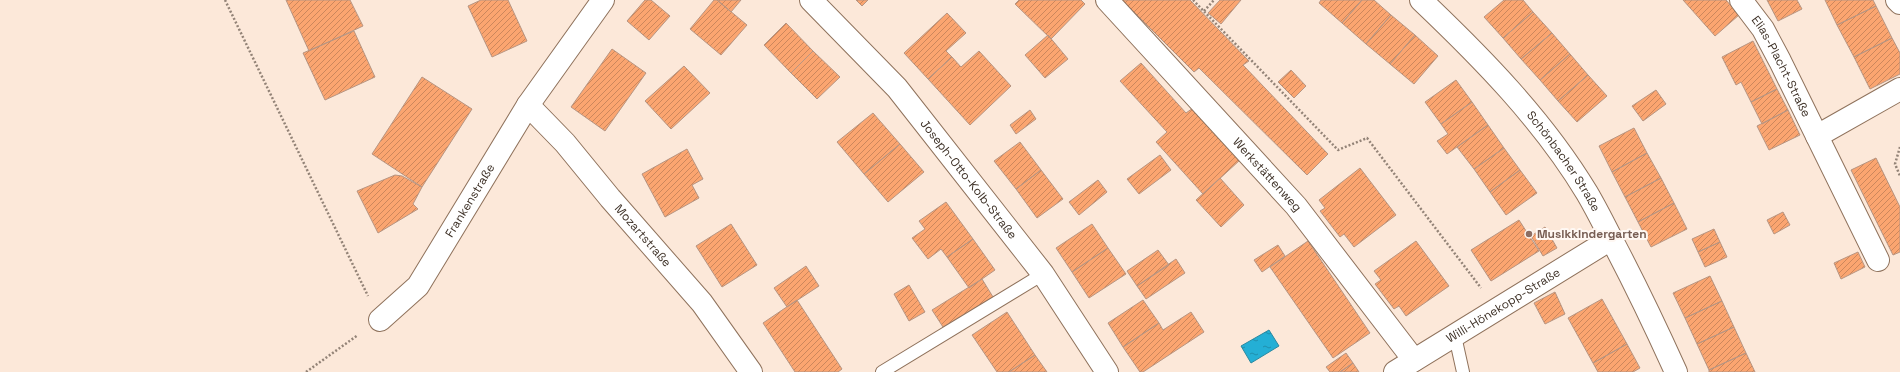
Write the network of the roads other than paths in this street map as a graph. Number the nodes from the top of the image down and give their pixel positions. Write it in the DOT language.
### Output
graph roads {
  1 [pos="603,0"];
  2 [pos="811,0"];
  3 [pos="1107,0"];
  4 [pos="1421,0"];
  5 [pos="1741,0"];
  6 [pos="1897,0"];
  7 [pos="1900,3"];
  8 [pos="1900,89"];
  9 [pos="528,105"];
  10 [pos="1817,136"];
  11 [pos="1611,239"];
  12 [pos="1878,260"];
  13 [pos="1043,274"];
  14 [pos="380,320"];
  15 [pos="1455,336"];
  16 [pos="1414,360"];
  17 [pos="751,372"];
  18 [pos="882,372"];
  19 [pos="1108,372"];
  20 [pos="1395,372"];
  21 [pos="1463,372"];
  22 [pos="1676,372"];
  1 -- 9 [label="street, Frankenstraße"];
  2 -- 13 [label="street, Joseph-Otto-Kolb-Straße"];
  3 -- 16 [label="street, Werkstättenweg"];
  4 -- 11 [label="street, Schönbacher Straße"];
  5 -- 10 [label="street, Elias-Placht-Straße"];
  6 -- 7 [label="street"];
  8 -- 10 [label="street"];
  9 -- 14 [label="street, Frankenstraße"];
  9 -- 17 [label="street, Mozartstraße"];
  10 -- 12 [label="street, Elias-Placht-Straße"];
  11 -- 15 [label="street, Willi-Hönekopp-Straße"];
  11 -- 22 [label="street, Schönbacher Straße"];
  13 -- 18 [label="lane"];
  13 -- 19 [label="street, Joseph-Otto-Kolb-Straße"];
  15 -- 16 [label="street, Willi-Hönekopp-Straße"];
  15 -- 21 [label="lane"];
  16 -- 20 [label="street, Willi-Hönekopp-Straße"];
}
